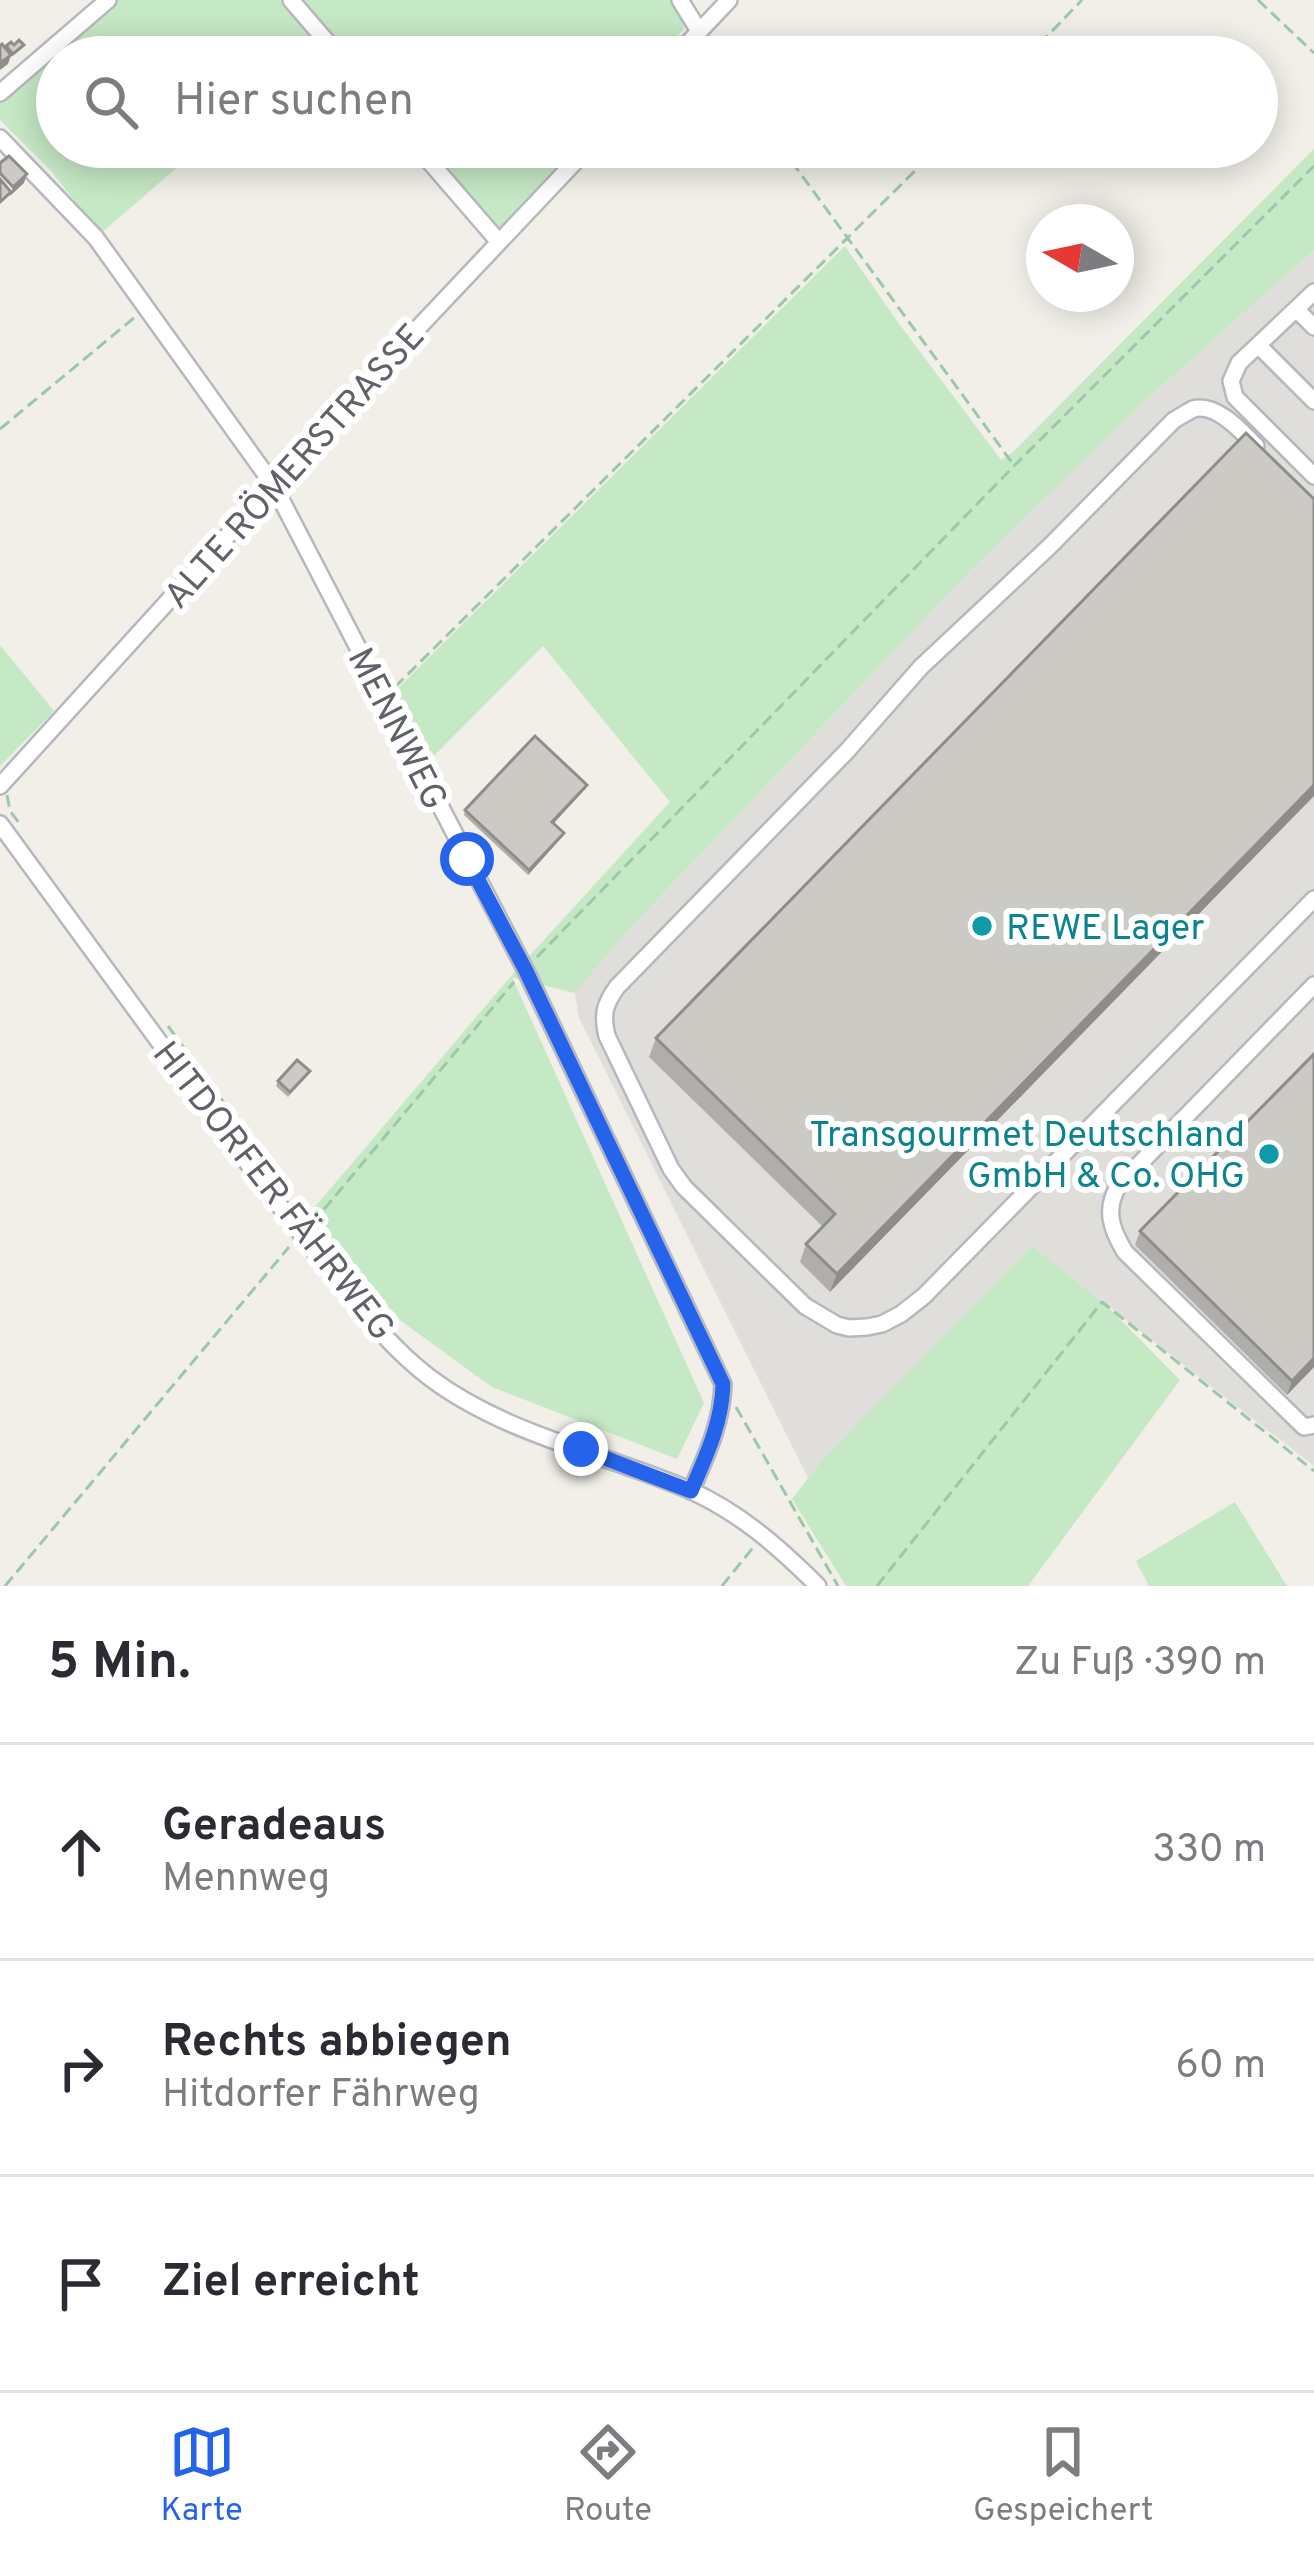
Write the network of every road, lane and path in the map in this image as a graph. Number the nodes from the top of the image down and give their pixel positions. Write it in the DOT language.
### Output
graph roads {
  1 [pos="108,0"];
  2 [pos="291,0"];
  3 [pos="680,0"];
  4 [pos="729,0"];
  5 [pos="1082,0"];
  6 [pos="1258,0"];
  7 [pos="699,31"];
  8 [pos="66,36"];
  9 [pos="322,36"];
  10 [pos="694,36"];
  11 [pos="1047,36"];
  12 [pos="1314,52"];
  13 [pos="36,62"];
  14 [pos="0,93"];
  15 [pos="0,138"];
  16 [pos="1314,166"];
  17 [pos="435,168"];
  18 [pos="570,168"];
  19 [pos="796,168"];
  20 [pos="918,168"];
  21 [pos="848,240"];
  22 [pos="499,242"];
  23 [pos="1314,292"];
  24 [pos="146,308"];
  25 [pos="1296,309"];
  26 [pos="1314,327"];
  27 [pos="1258,345"];
  28 [pos="1308,395"];
  29 [pos="0,429"];
  30 [pos="1272,461"];
  31 [pos="1014,466"];
  32 [pos="1314,476"];
  33 [pos="274,485"];
  34 [pos="384,698"];
  35 [pos="1,786"];
  36 [pos="0,824"];
  37 [pos="20,824"];
  38 [pos="1314,899"];
  39 [pos="525,969"];
  40 [pos="1314,985"];
  41 [pos="167,1024"];
  42 [pos="305,1227"];
  43 [pos="323,1238"];
  44 [pos="723,1384"];
  45 [pos="1310,1430"];
  46 [pos="1314,1471"];
  47 [pos="691,1491"];
  48 [pos="763,1535"];
  49 [pos="5,1586"];
  50 [pos="722,1586"];
  51 [pos="818,1586"];
  52 [pos="838,1586"];
  53 [pos="877,1586"];
  1 -- 8 [label="street"];
  2 -- 9 [label="street"];
  3 -- 7 [label="street"];
  4 -- 7 [label="street"];
  5 -- 11 [label="path"];
  6 -- 12 [label="path"];
  7 -- 10 [label="street"];
  13 -- 14 [label="street"];
  15 -- 24 [label="street, MENNWEG"];
  16 -- 31 [label="path"];
  17 -- 22 [label="street"];
  18 -- 22 [label="street, ALTE RÖMERSTRASSE"];
  19 -- 21 [label="path"];
  20 -- 21 [label="path"];
  21 -- 31 [label="path"];
  21 -- 34 [label="path"];
  22 -- 33 [label="street, ALTE RÖMERSTRASSE"];
  23 -- 25 [label="street"];
  24 -- 29 [label="path"];
  24 -- 33 [label="street, MENNWEG"];
  25 -- 26 [label="street"];
  25 -- 27 [label="street"];
  27 -- 28 [label="street"];
  27 -- 32 [label="street"];
  30 -- 38 [label="street"];
  31 -- 39 [label="path"];
  33 -- 34 [label="street, MENNWEG"];
  33 -- 35 [label="street, ALTE RÖMERSTRASSE"];
  34 -- 39 [label="street, MENNWEG"];
  35 -- 37 [label="path"];
  36 -- 42 [label="street, HITDORFER FÄHRWEG"];
  39 -- 42 [label="path"];
  39 -- 44 [label="street, MENNWEG"];
  40 -- 45 [label="street"];
  41 -- 42 [label="path"];
  42 -- 43 [label="path"];
  42 -- 47 [label="street, HITDORFER FÄHRWEG"];
  42 -- 49 [label="path"];
  44 -- 47 [label="street"];
  44 -- 52 [label="path"];
  46 -- 53 [label="path"];
  47 -- 48 [label="street"];
  48 -- 50 [label="path"];
  48 -- 51 [label="street"];
}
